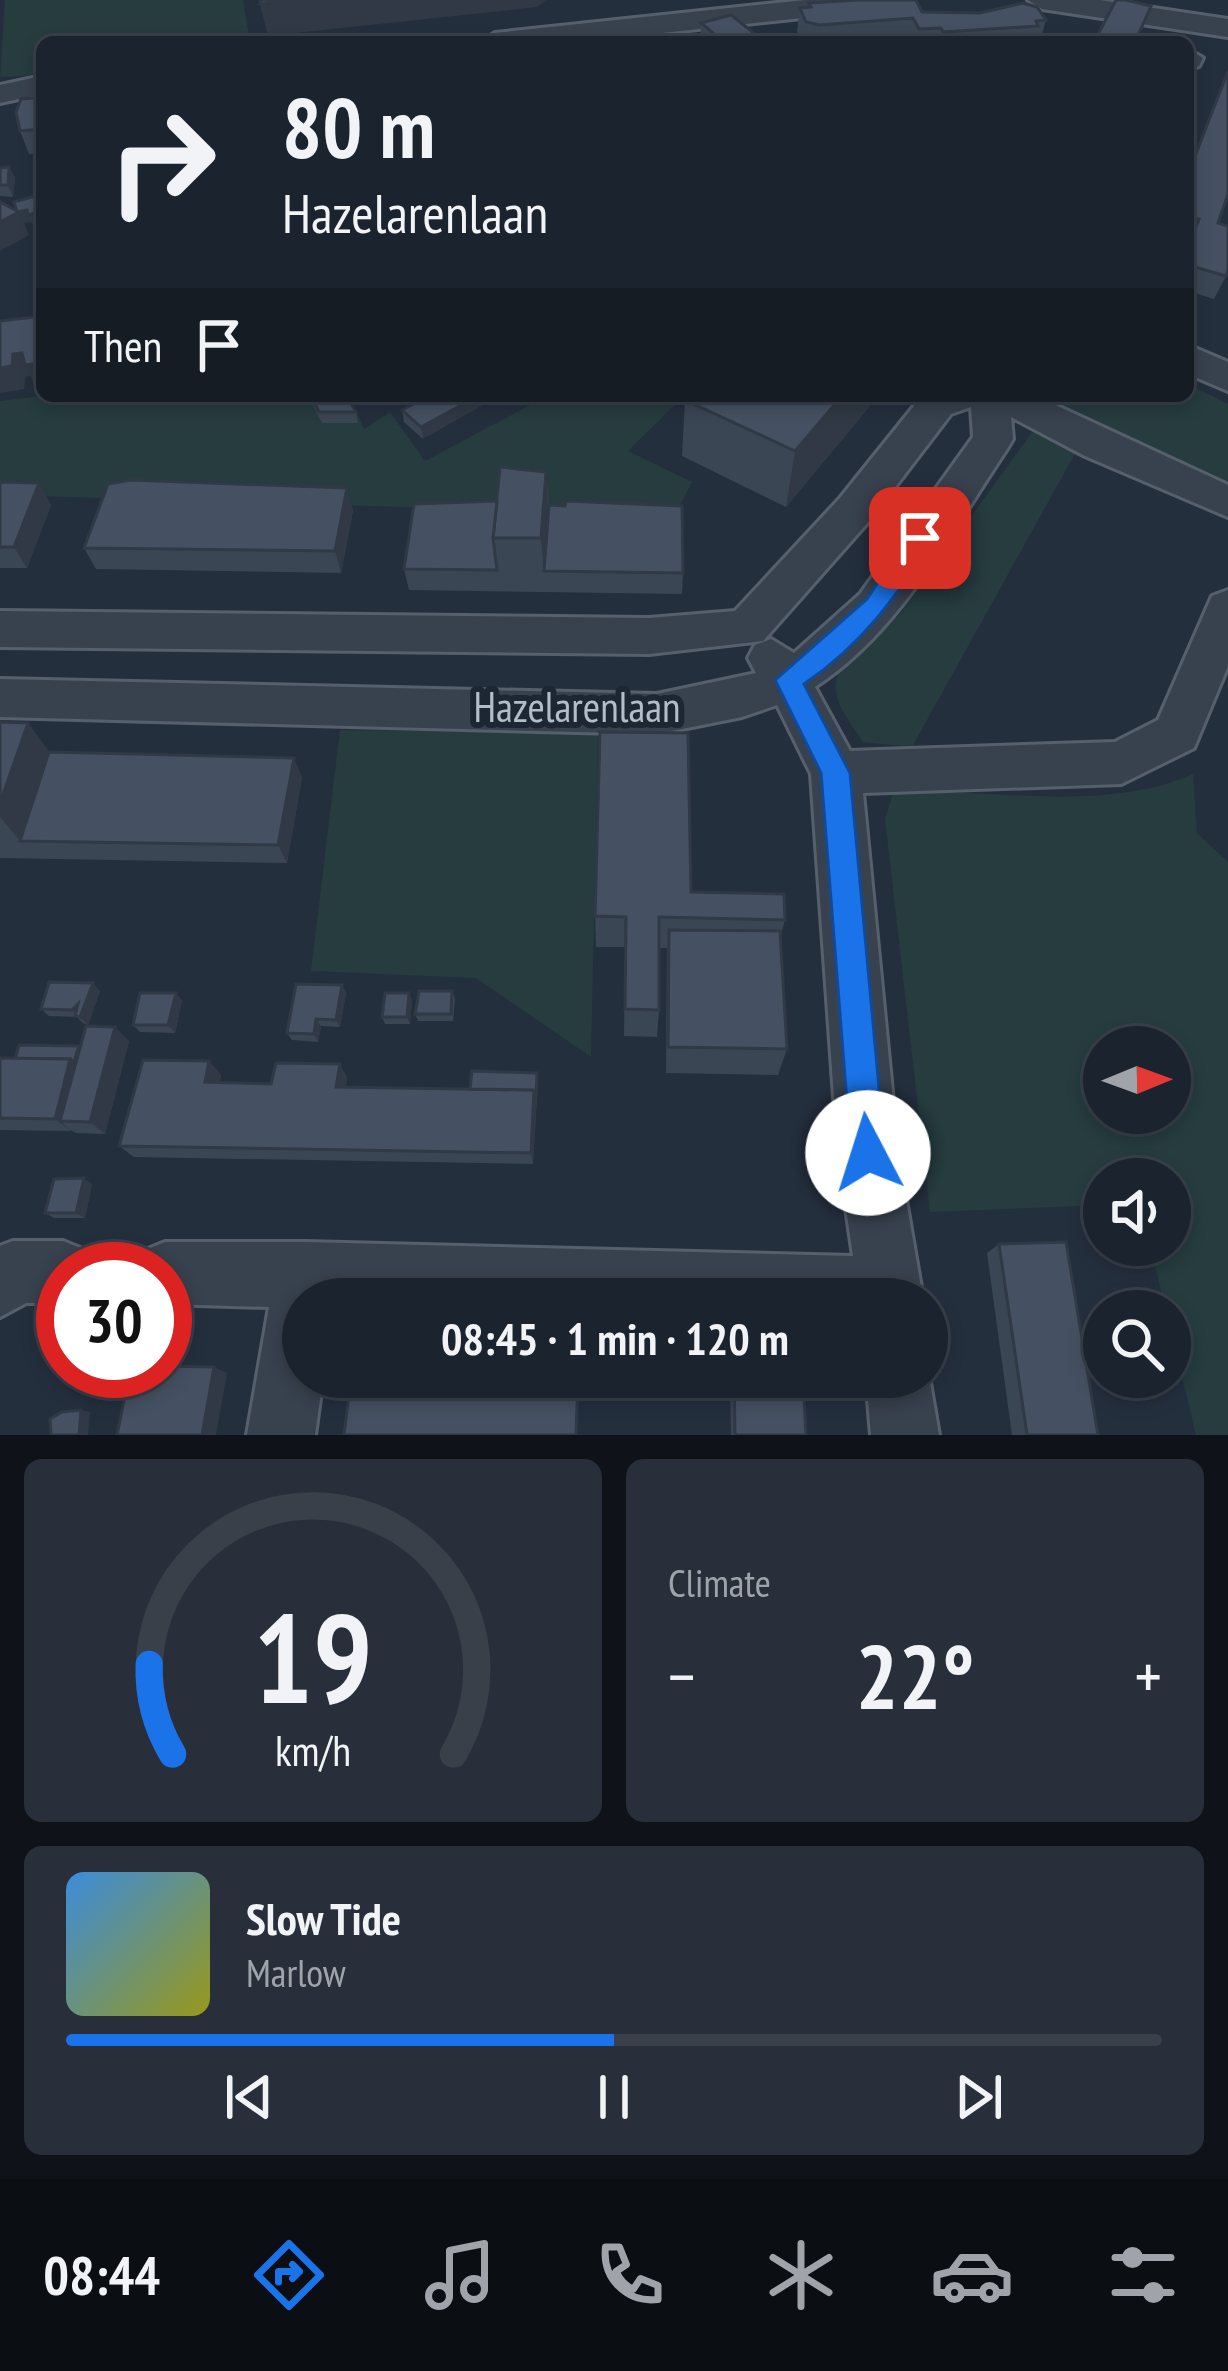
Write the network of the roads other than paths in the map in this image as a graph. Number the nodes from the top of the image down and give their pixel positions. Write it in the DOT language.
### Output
graph roads {
  1 [pos="886,0"];
  2 [pos="1042,0"];
  3 [pos="1082,2"];
  4 [pos="750,10"];
  5 [pos="1183,20"];
  6 [pos="647,22"];
  7 [pos="1228,28"];
  8 [pos="541,36"];
  9 [pos="777,36"];
  10 [pos="1063,36"];
  11 [pos="36,86"];
  12 [pos="0,94"];
  13 [pos="1194,361"];
  14 [pos="1226,374"];
  15 [pos="944,402"];
  16 [pos="990,402"];
  17 [pos="1015,402"];
  18 [pos="1228,502"];
  19 [pos="1228,608"];
  20 [pos="747,628"];
  21 [pos="0,629"];
  22 [pos="788,680"];
  23 [pos="0,698"];
  24 [pos="836,773"];
  25 [pos="36,1272"];
  26 [pos="192,1273"];
  27 [pos="306,1273"];
  28 [pos="452,1278"];
  29 [pos="888,1278"];
  30 [pos="0,1285"];
  31 [pos="901,1398"];
  32 [pos="281,1435"];
  33 [pos="905,1435"];
  1 -- 4 [label="street"];
  2 -- 3 [label="street"];
  3 -- 5 [label="street"];
  3 -- 10 [label="street"];
  4 -- 6 [label="street"];
  4 -- 9 [label="street"];
  5 -- 7 [label="street"];
  6 -- 8 [label="street"];
  11 -- 12 [label="street"];
  13 -- 14 [label="street"];
  15 -- 20 [label="street"];
  16 -- 22 [label="street, Hazelarenlaan"];
  17 -- 18 [label="street"];
  19 -- 24 [label="street"];
  20 -- 21 [label="street, Hazelarenlaan"];
  20 -- 22 [label="street"];
  22 -- 23 [label="street, Hazelarenlaan"];
  22 -- 24 [label="street"];
  24 -- 29 [label="street"];
  25 -- 30 [label="street"];
  26 -- 27 [label="street"];
  27 -- 28 [label="street"];
  27 -- 32 [label="street"];
  31 -- 33 [label="street"];
}
